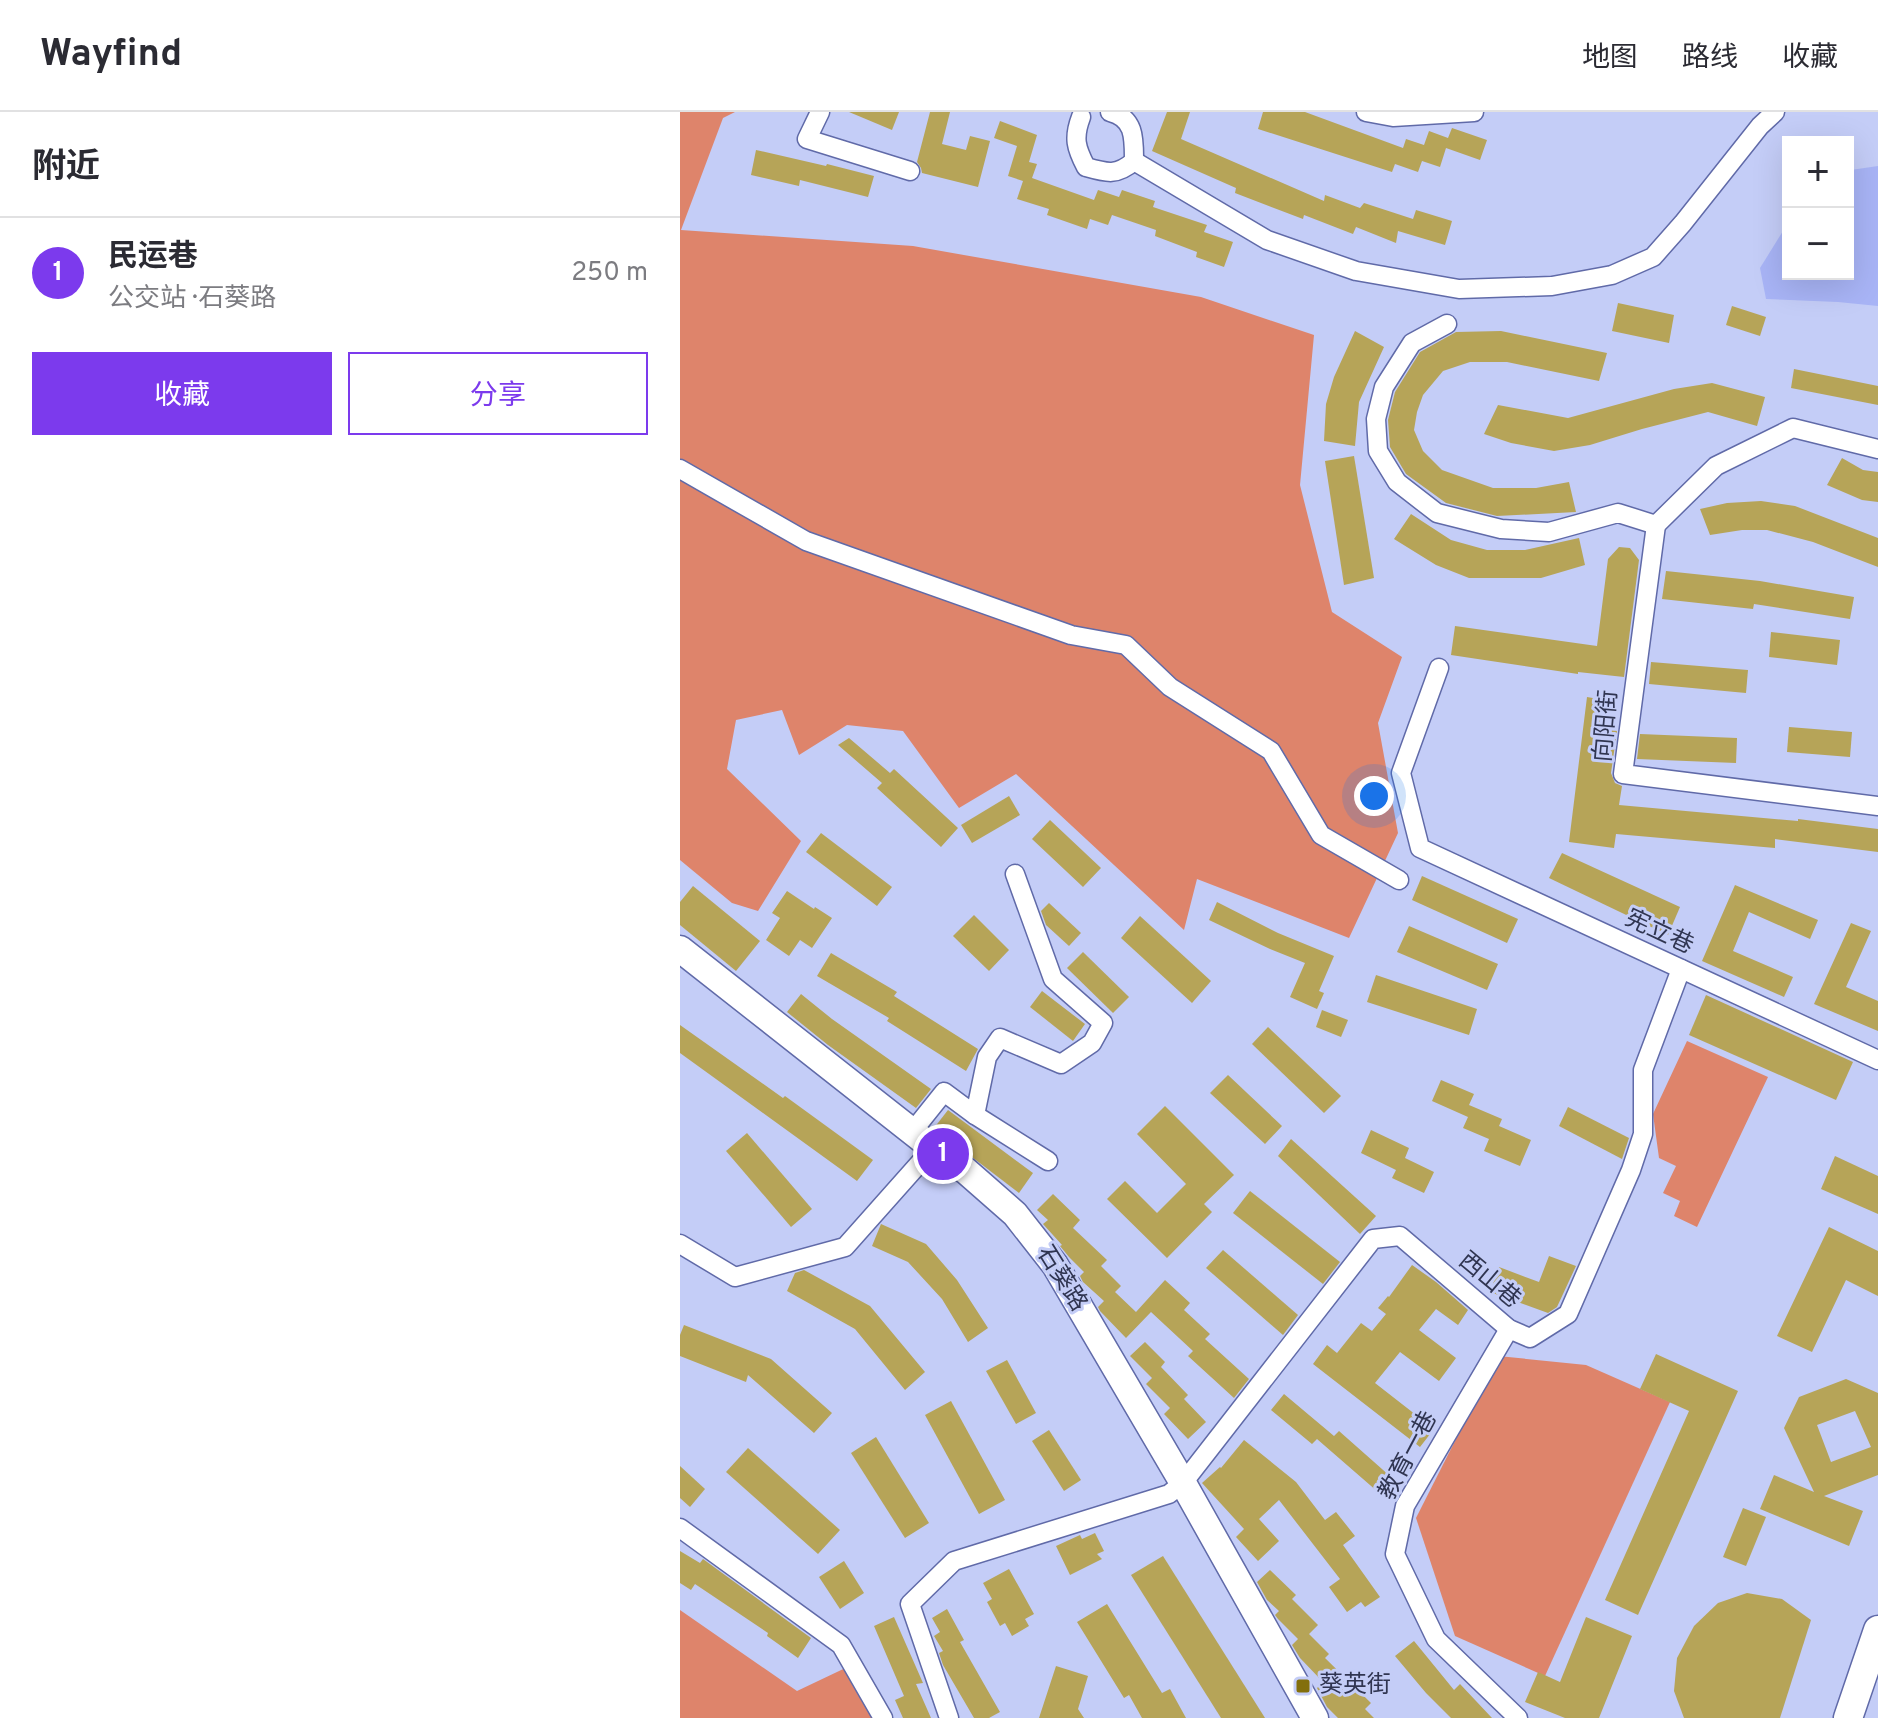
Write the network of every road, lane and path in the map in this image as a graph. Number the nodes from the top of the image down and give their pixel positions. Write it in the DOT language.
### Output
graph roads {
  1 [pos="820,112"];
  2 [pos="1110,112"];
  3 [pos="1366,112"];
  4 [pos="1474,112"];
  5 [pos="1775,112"];
  6 [pos="1081,114"];
  7 [pos="1134,161"];
  8 [pos="910,171"];
  9 [pos="1447,324"];
  10 [pos="1878,449"];
  11 [pos="680,469"];
  12 [pos="1656,525"];
  13 [pos="1439,668"];
  14 [pos="1878,806"];
  15 [pos="1015,874"];
  16 [pos="1399,880"];
  17 [pos="680,949"];
  18 [pos="1681,969"];
  19 [pos="680,970"];
  20 [pos="1878,1060"];
  21 [pos="975,1115"];
  22 [pos="923,1146"];
  23 [pos="1048,1161"];
  24 [pos="680,1244"];
  25 [pos="1509,1329"];
  26 [pos="1176,1488"];
  27 [pos="680,1528"];
  28 [pos="1878,1630"];
  29 [pos="883,1718"];
  30 [pos="949,1718"];
  31 [pos="1297,1718"];
  32 [pos="1315,1718"];
  33 [pos="1518,1718"];
  34 [pos="1848,1718"];
  1 -- 8 [label="street"];
  2 -- 7 [label="street"];
  3 -- 4 [label="street"];
  5 -- 7 [label="street"];
  6 -- 7 [label="street"];
  9 -- 12 [label="street"];
  10 -- 12 [label="street"];
  11 -- 16 [label="street"];
  12 -- 14 [label="street, 向阳街"];
  13 -- 18 [label="street, 宪立巷"];
  15 -- 21 [label="street"];
  17 -- 22 [label="main road, 石葵路"];
  18 -- 20 [label="street, 宪立巷"];
  18 -- 25 [label="street, 西山巷"];
  19 -- 22 [label="main road"];
  21 -- 22 [label="street"];
  21 -- 23 [label="street"];
  22 -- 24 [label="street"];
  22 -- 26 [label="main road, 石葵路"];
  25 -- 26 [label="street, 西山巷"];
  25 -- 33 [label="street, 教育一巷"];
  26 -- 30 [label="street"];
  26 -- 31 [label="main road"];
  26 -- 32 [label="main road, 石葵路"];
  27 -- 29 [label="street"];
  28 -- 34 [label="main road"];
}
